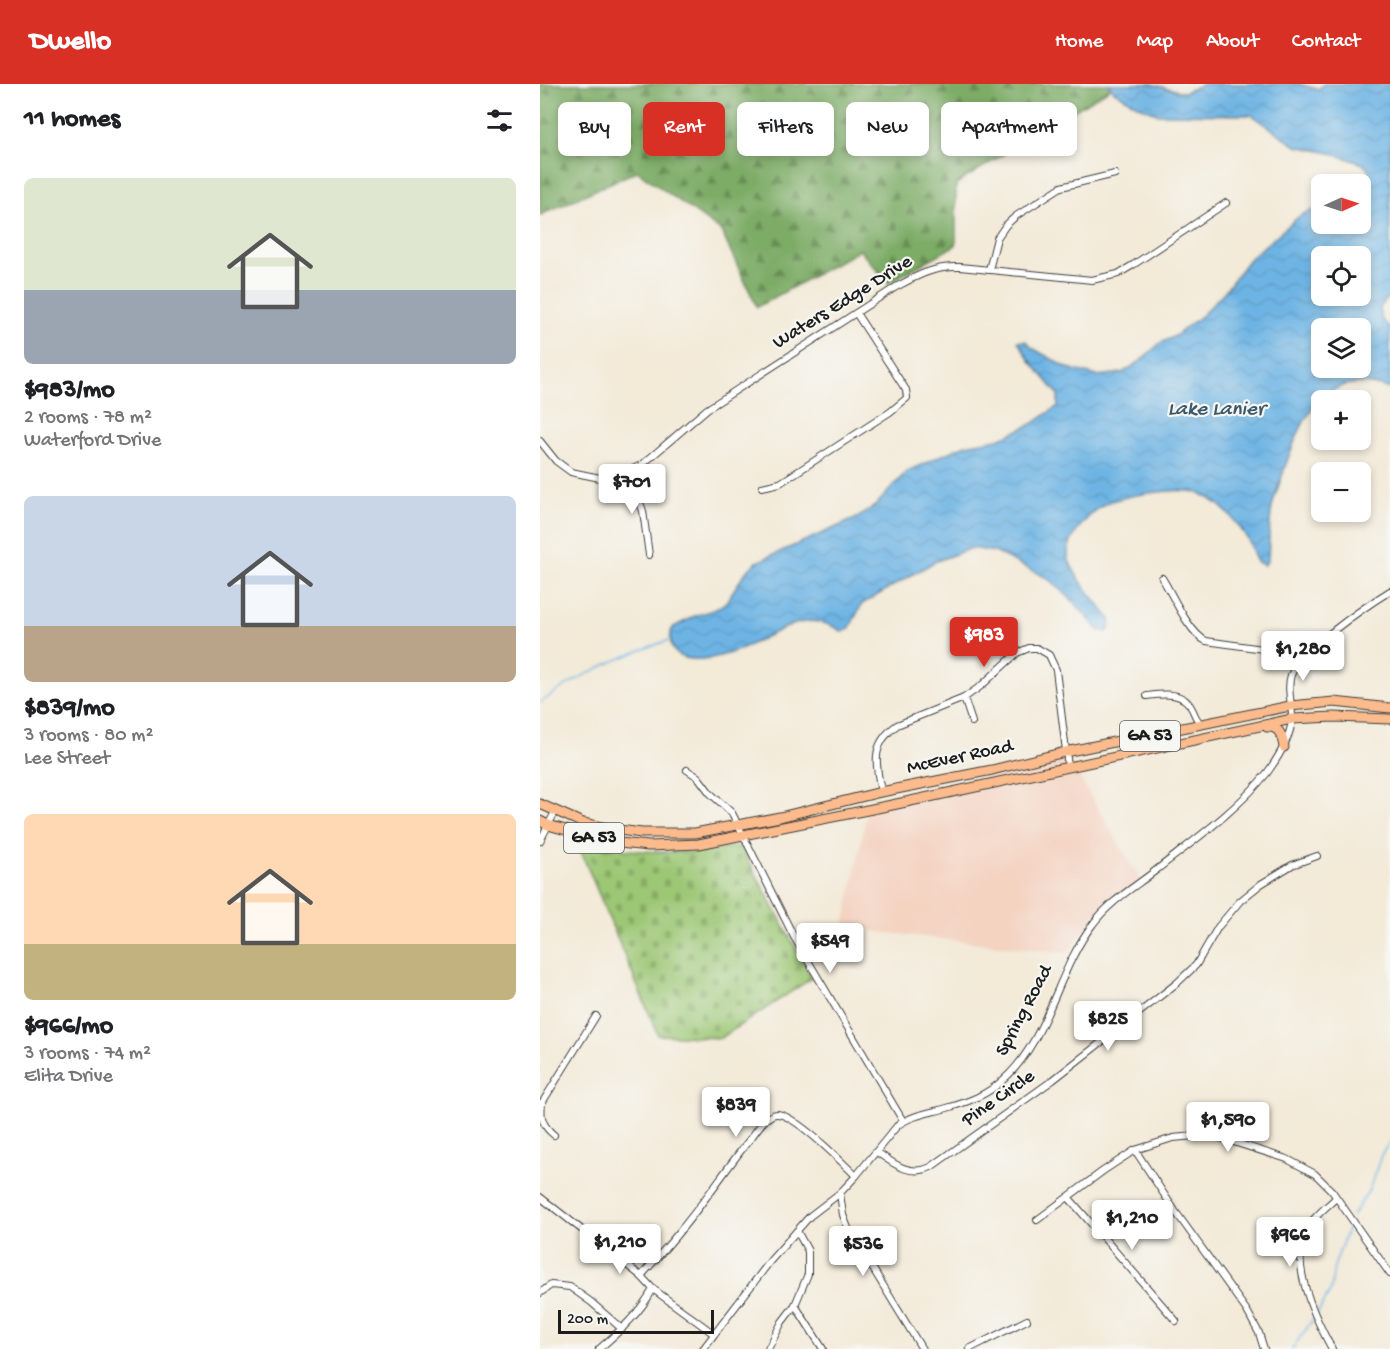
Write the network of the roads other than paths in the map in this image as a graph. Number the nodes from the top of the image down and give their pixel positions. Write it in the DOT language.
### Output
graph roads {
  1 [pos="1115,174"];
  2 [pos="1227,203"];
  3 [pos="989,270"];
  4 [pos="856,313"];
  5 [pos="540,441"];
  6 [pos="629,471"];
  7 [pos="762,487"];
  8 [pos="649,555"];
  9 [pos="1162,578"];
  10 [pos="1390,591"];
  11 [pos="1306,655"];
  12 [pos="1147,696"];
  13 [pos="964,698"];
  14 [pos="1290,706"];
  15 [pos="1390,708"];
  16 [pos="1292,719"];
  17 [pos="1390,719"];
  18 [pos="972,722"];
  19 [pos="1203,725"];
  20 [pos="1220,734"];
  21 [pos="1284,747"];
  22 [pos="1065,752"];
  23 [pos="1068,767"];
  24 [pos="687,770"];
  25 [pos="881,792"];
  26 [pos="540,804"];
  27 [pos="555,812"];
  28 [pos="544,823"];
  29 [pos="738,824"];
  30 [pos="743,834"];
  31 [pos="540,841"];
  32 [pos="1317,856"];
  33 [pos="597,1016"];
  34 [pos="541,1103"];
  35 [pos="903,1121"];
  36 [pos="554,1135"];
  37 [pos="1136,1150"];
  38 [pos="877,1152"];
  39 [pos="856,1176"];
  40 [pos="840,1193"];
  41 [pos="540,1197"];
  42 [pos="1069,1198"];
  43 [pos="1336,1198"];
  44 [pos="1037,1220"];
  45 [pos="797,1231"];
  46 [pos="1390,1275"];
  47 [pos="641,1276"];
  48 [pos="653,1288"];
  49 [pos="540,1293"];
  50 [pos="795,1305"];
  51 [pos="1027,1320"];
  52 [pos="1176,1321"];
  53 [pos="622,1329"];
  54 [pos="714,1334"];
  55 [pos="973,1348"];
  56 [pos="599,1349"];
  57 [pos="703,1349"];
  58 [pos="768,1349"];
  59 [pos="822,1349"];
  60 [pos="922,1349"];
  61 [pos="1264,1349"];
  62 [pos="1332,1349"];
  1 -- 3 [label="street"];
  2 -- 3 [label="street, Waters Edge Drive"];
  3 -- 4 [label="street, Waters Edge Drive"];
  4 -- 6 [label="street, Waters Edge Drive"];
  4 -- 7 [label="street"];
  5 -- 6 [label="street, Waters Edge Drive"];
  6 -- 8 [label="street"];
  9 -- 11 [label="street"];
  10 -- 11 [label="street, Spring Road"];
  11 -- 14 [label="street, Spring Road"];
  12 -- 19 [label="street"];
  13 -- 18 [label="street"];
  13 -- 22 [label="street"];
  13 -- 25 [label="street"];
  14 -- 15 [label="main road, McEver Road / GA 53"];
  14 -- 16 [label="street, Spring Road"];
  14 -- 19 [label="main road, McEver Road / GA 53"];
  16 -- 17 [label="main road, McEver Road / GA 53"];
  16 -- 20 [label="main road, McEver Road / GA 53"];
  16 -- 21 [label="street, Spring Road"];
  19 -- 22 [label="main road, McEver Road / GA 53"];
  20 -- 21 [label="main road"];
  20 -- 23 [label="main road, McEver Road / GA 53"];
  21 -- 35 [label="street, Spring Road"];
  22 -- 23 [label="street"];
  22 -- 25 [label="main road, McEver Road / GA 53"];
  23 -- 30 [label="main road, McEver Road / GA 53"];
  24 -- 29 [label="street"];
  25 -- 29 [label="main road, McEver Road / GA 53"];
  26 -- 27 [label="main road, McEver Road / GA 53"];
  27 -- 28 [label="street"];
  27 -- 29 [label="main road, McEver Road / GA 53"];
  28 -- 30 [label="main road, McEver Road / GA 53"];
  28 -- 31 [label="street"];
  29 -- 30 [label="street"];
  30 -- 35 [label="street"];
  32 -- 38 [label="street, Pine Circle"];
  33 -- 34 [label="street"];
  34 -- 36 [label="street"];
  35 -- 38 [label="street"];
  37 -- 42 [label="street"];
  37 -- 43 [label="street"];
  37 -- 61 [label="street"];
  38 -- 39 [label="street"];
  39 -- 40 [label="street"];
  39 -- 47 [label="street"];
  40 -- 45 [label="street"];
  40 -- 60 [label="street"];
  41 -- 47 [label="street"];
  42 -- 44 [label="street"];
  42 -- 52 [label="street"];
  43 -- 46 [label="street"];
  43 -- 62 [label="street"];
  45 -- 50 [label="street"];
  45 -- 54 [label="street"];
  47 -- 48 [label="street"];
  48 -- 53 [label="street"];
  48 -- 54 [label="street"];
  49 -- 53 [label="street"];
  50 -- 58 [label="street"];
  50 -- 59 [label="street"];
  51 -- 55 [label="street"];
  53 -- 56 [label="street"];
  54 -- 57 [label="street"];
}
